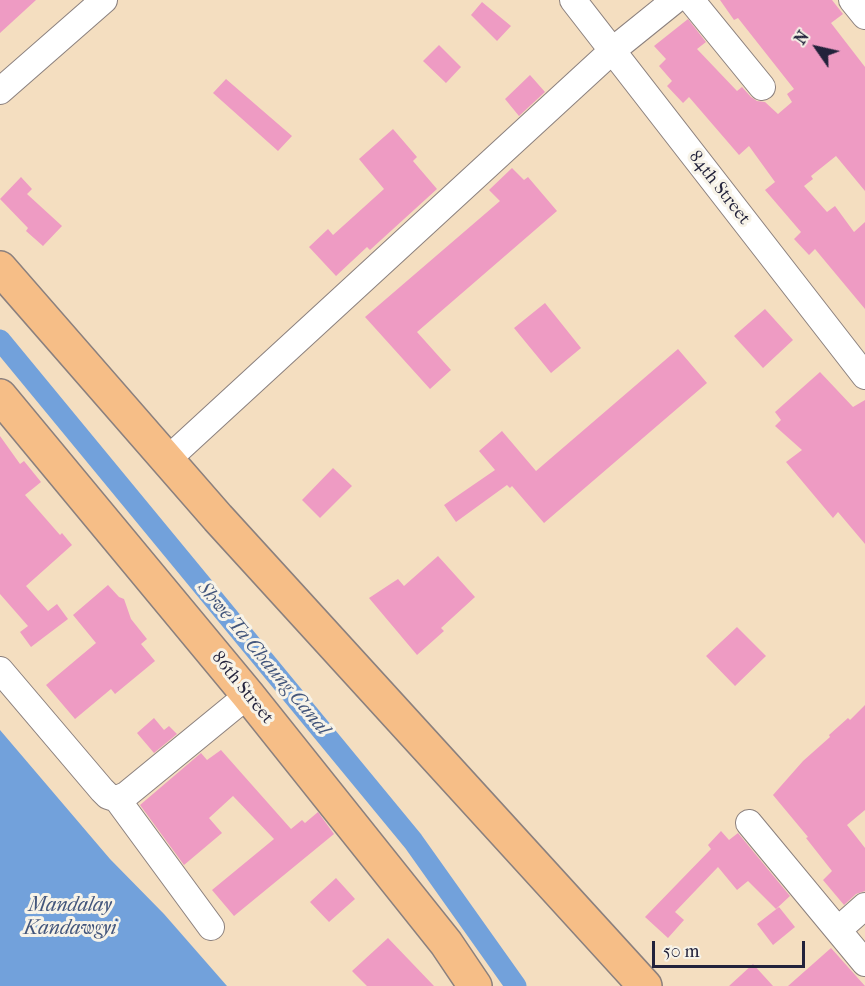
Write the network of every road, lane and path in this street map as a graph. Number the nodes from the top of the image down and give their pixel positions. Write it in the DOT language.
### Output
graph roads {
  1 [pos="104,0"];
  2 [pos="573,0"];
  3 [pos="675,0"];
  4 [pos="691,0"];
  5 [pos="852,0"];
  6 [pos="865,16"];
  7 [pos="613,50"];
  8 [pos="762,87"];
  9 [pos="0,91"];
  10 [pos="0,268"];
  11 [pos="865,376"];
  12 [pos="0,396"];
  13 [pos="167,460"];
  14 [pos="0,670"];
  15 [pos="248,695"];
  16 [pos="117,800"];
  17 [pos="749,823"];
  18 [pos="865,906"];
  19 [pos="212,927"];
  20 [pos="838,930"];
  21 [pos="865,963"];
  22 [pos="475,986"];
  23 [pos="645,986"];
  1 -- 9 [label="street"];
  2 -- 7 [label="street, 84th Street"];
  3 -- 7 [label="street"];
  4 -- 8 [label="street"];
  5 -- 6 [label="street"];
  7 -- 11 [label="street, 84th Street"];
  7 -- 13 [label="street"];
  10 -- 13 [label="main road"];
  12 -- 15 [label="main road, 86th Street"];
  13 -- 23 [label="main road"];
  14 -- 16 [label="street"];
  15 -- 16 [label="street"];
  15 -- 22 [label="main road, 86th Street"];
  16 -- 19 [label="street"];
  17 -- 20 [label="street"];
  18 -- 20 [label="street"];
  20 -- 21 [label="street"];
}
